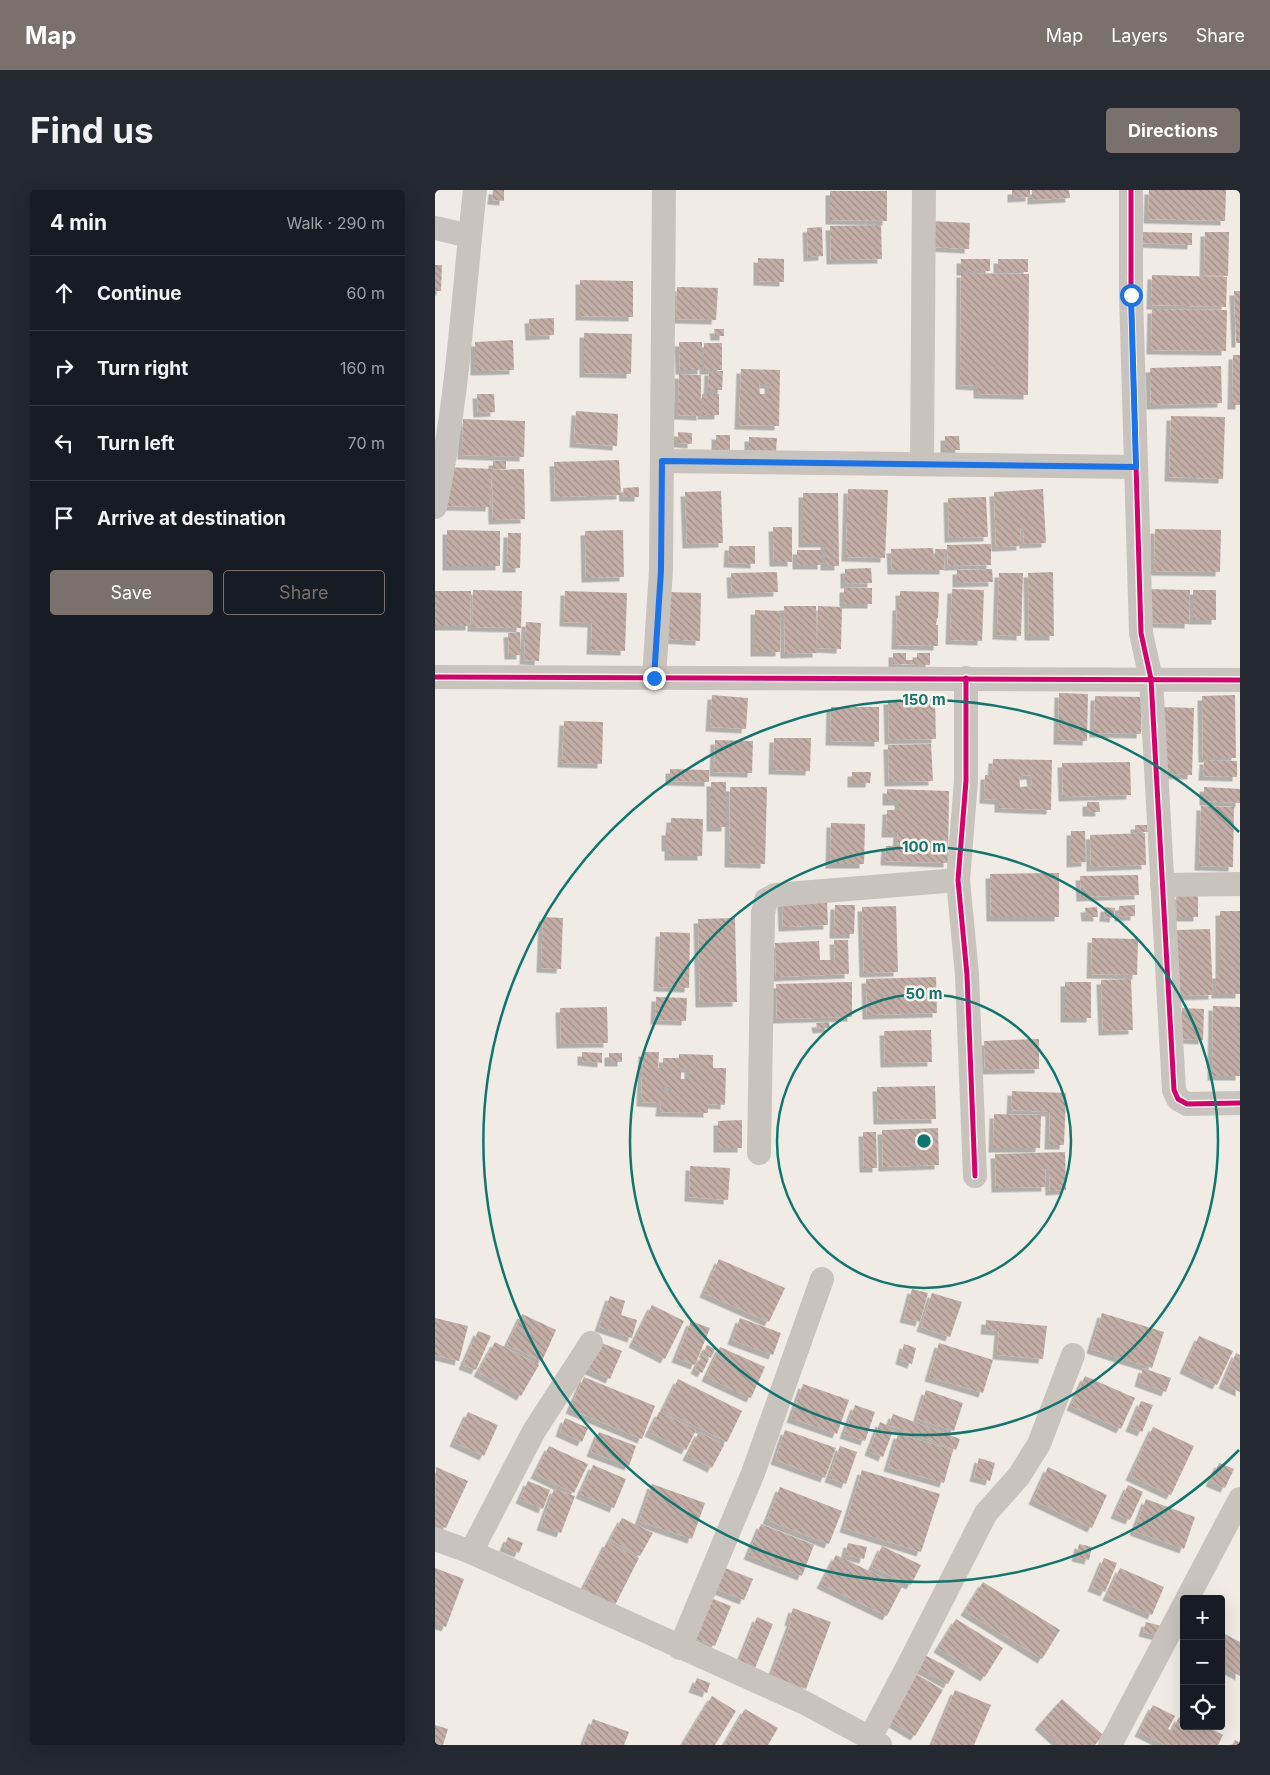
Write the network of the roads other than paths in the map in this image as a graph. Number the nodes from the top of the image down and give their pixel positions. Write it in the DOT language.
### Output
graph roads {
  1 [pos="475,190"];
  2 [pos="664,190"];
  3 [pos="924,190"];
  4 [pos="1131,190"];
  5 [pos="435,228"];
  6 [pos="470,236"];
  7 [pos="662,461"];
  8 [pos="922,464"];
  9 [pos="1136,467"];
  10 [pos="435,503"];
  11 [pos="435,677"];
  12 [pos="654,678"];
  13 [pos="966,678"];
  14 [pos="1151,679"];
  15 [pos="1240,680"];
  16 [pos="958,880"];
  17 [pos="1240,884"];
  18 [pos="1162,885"];
  19 [pos="1240,1103"];
  20 [pos="759,1153"];
  21 [pos="975,1176"];
  22 [pos="822,1279"];
  23 [pos="591,1343"];
  24 [pos="1073,1355"];
  25 [pos="1240,1499"];
  26 [pos="435,1539"];
  27 [pos="471,1552"];
  28 [pos="1189,1595"];
  29 [pos="1180,1613"];
  30 [pos="680,1648"];
  31 [pos="875,1741"];
  32 [pos="1110,1745"];
  1 -- 6 [label="street"];
  2 -- 7 [label="street"];
  3 -- 8 [label="street"];
  4 -- 9 [label="street"];
  5 -- 6 [label="street"];
  6 -- 10 [label="street"];
  7 -- 8 [label="street"];
  7 -- 12 [label="street"];
  8 -- 9 [label="street"];
  9 -- 14 [label="street"];
  11 -- 12 [label="street"];
  12 -- 13 [label="street"];
  13 -- 14 [label="street"];
  13 -- 16 [label="street"];
  14 -- 15 [label="street"];
  14 -- 18 [label="street"];
  16 -- 20 [label="street"];
  16 -- 21 [label="street"];
  17 -- 18 [label="street"];
  18 -- 19 [label="street"];
  22 -- 30 [label="street"];
  23 -- 27 [label="street"];
  24 -- 31 [label="street"];
  25 -- 28 [label="street"];
  26 -- 27 [label="street"];
  27 -- 30 [label="street"];
  29 -- 32 [label="street"];
  30 -- 31 [label="street"];
}
